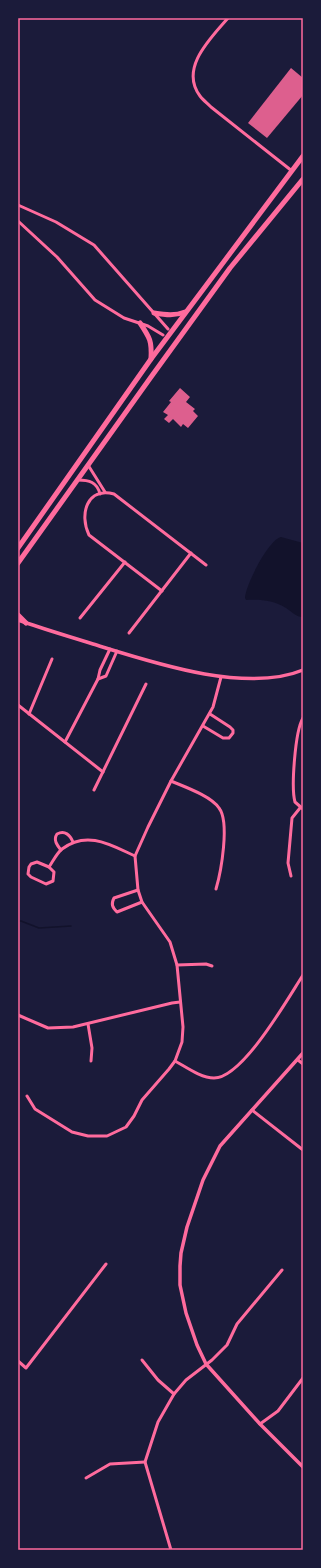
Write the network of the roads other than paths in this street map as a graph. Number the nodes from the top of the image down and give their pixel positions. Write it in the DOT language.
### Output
graph roads {
  1 [pos="228,18"];
  2 [pos="303,156"];
  3 [pos="292,171"];
  4 [pos="303,179"];
  5 [pos="18,205"];
  6 [pos="18,221"];
  7 [pos="186,311"];
  8 [pos="154,313"];
  9 [pos="140,323"];
  10 [pos="168,329"];
  11 [pos="163,335"];
  12 [pos="151,359"];
  13 [pos="88,465"];
  14 [pos="96,479"];
  15 [pos="77,480"];
  16 [pos="93,483"];
  17 [pos="105,492"];
  18 [pos="100,494"];
  19 [pos="18,548"];
  20 [pos="191,553"];
  21 [pos="125,562"];
  22 [pos="18,563"];
  23 [pos="206,565"];
  24 [pos="162,591"];
  25 [pos="18,614"];
  26 [pos="80,618"];
  27 [pos="18,620"];
  28 [pos="26,623"];
  29 [pos="129,632"];
  30 [pos="110,649"];
  31 [pos="117,651"];
  32 [pos="52,659"];
  33 [pos="101,668"];
  34 [pos="303,670"];
  35 [pos="108,671"];
  36 [pos="221,677"];
  37 [pos="98,679"];
  38 [pos="146,684"];
  39 [pos="18,705"];
  40 [pos="29,714"];
  41 [pos="210,714"];
  42 [pos="303,718"];
  43 [pos="203,726"];
  44 [pos="64,742"];
  45 [pos="103,772"];
  46 [pos="171,781"];
  47 [pos="94,790"];
  48 [pos="302,808"];
  49 [pos="73,842"];
  50 [pos="61,850"];
  51 [pos="135,856"];
  52 [pos="49,867"];
  53 [pos="291,876"];
  54 [pos="216,889"];
  55 [pos="138,890"];
  56 [pos="142,902"];
  57 [pos="178,965"];
  58 [pos="212,966"];
  59 [pos="303,975"];
  60 [pos="180,1002"];
  61 [pos="18,1015"];
  62 [pos="88,1024"];
  63 [pos="303,1053"];
  64 [pos="298,1060"];
  65 [pos="91,1061"];
  66 [pos="175,1061"];
  67 [pos="303,1064"];
  68 [pos="27,1096"];
  69 [pos="252,1110"];
  70 [pos="303,1150"];
  71 [pos="106,1264"];
  72 [pos="282,1270"];
  73 [pos="142,1360"];
  74 [pos="18,1361"];
  75 [pos="206,1364"];
  76 [pos="303,1378"];
  77 [pos="174,1394"];
  78 [pos="260,1424"];
  79 [pos="145,1462"];
  80 [pos="303,1468"];
  81 [pos="86,1478"];
  82 [pos="171,1550"];
  1 -- 3 [label="street"];
  2 -- 3 [label="highway"];
  3 -- 7 [label="highway"];
  4 -- 13 [label="highway"];
  5 -- 8 [label="street"];
  6 -- 9 [label="street"];
  7 -- 8 [label="highway"];
  7 -- 12 [label="highway"];
  8 -- 10 [label="street"];
  9 -- 11 [label="street"];
  9 -- 12 [label="highway"];
  12 -- 19 [label="highway"];
  13 -- 14 [label="street"];
  13 -- 15 [label="highway"];
  14 -- 16 [label="street"];
  14 -- 17 [label="street"];
  15 -- 16 [label="street"];
  15 -- 22 [label="highway"];
  16 -- 18 [label="street"];
  17 -- 18 [label="street"];
  17 -- 20 [label="street"];
  18 -- 21 [label="street"];
  20 -- 23 [label="street"];
  20 -- 24 [label="street"];
  21 -- 24 [label="street"];
  21 -- 26 [label="street"];
  24 -- 29 [label="street"];
  25 -- 28 [label="highway"];
  27 -- 28 [label="street"];
  28 -- 30 [label="street"];
  30 -- 31 [label="street"];
  30 -- 33 [label="street"];
  31 -- 35 [label="street"];
  31 -- 36 [label="street"];
  32 -- 40 [label="street"];
  33 -- 35 [label="street"];
  33 -- 37 [label="street"];
  34 -- 36 [label="street"];
  35 -- 37 [label="street"];
  36 -- 41 [label="street"];
  37 -- 44 [label="street"];
  38 -- 45 [label="street"];
  39 -- 40 [label="street"];
  40 -- 44 [label="street"];
  41 -- 43 [label="street"];
  41 -- 43 [label="street"];
  42 -- 48 [label="street"];
  43 -- 46 [label="street"];
  44 -- 45 [label="street"];
  45 -- 47 [label="street"];
  46 -- 51 [label="street"];
  46 -- 54 [label="street"];
  48 -- 53 [label="street"];
  49 -- 50 [label="street"];
  49 -- 50 [label="street"];
  49 -- 51 [label="street"];
  50 -- 52 [label="street"];
  51 -- 55 [label="street"];
  52 -- 52 [label="street"];
  55 -- 56 [label="street"];
  55 -- 56 [label="street"];
  56 -- 57 [label="street"];
  57 -- 58 [label="street"];
  57 -- 60 [label="street"];
  59 -- 66 [label="street"];
  60 -- 62 [label="street"];
  60 -- 66 [label="street"];
  61 -- 62 [label="street"];
  62 -- 65 [label="street"];
  63 -- 64 [label="street"];
  64 -- 67 [label="street"];
  64 -- 69 [label="street"];
  66 -- 68 [label="street"];
  69 -- 70 [label="street"];
  69 -- 75 [label="street"];
  71 -- 74 [label="street"];
  72 -- 75 [label="street"];
  73 -- 77 [label="street"];
  75 -- 77 [label="street"];
  75 -- 78 [label="street"];
  76 -- 78 [label="street"];
  77 -- 79 [label="street"];
  78 -- 80 [label="street"];
  79 -- 81 [label="street"];
  79 -- 82 [label="street"];
}
